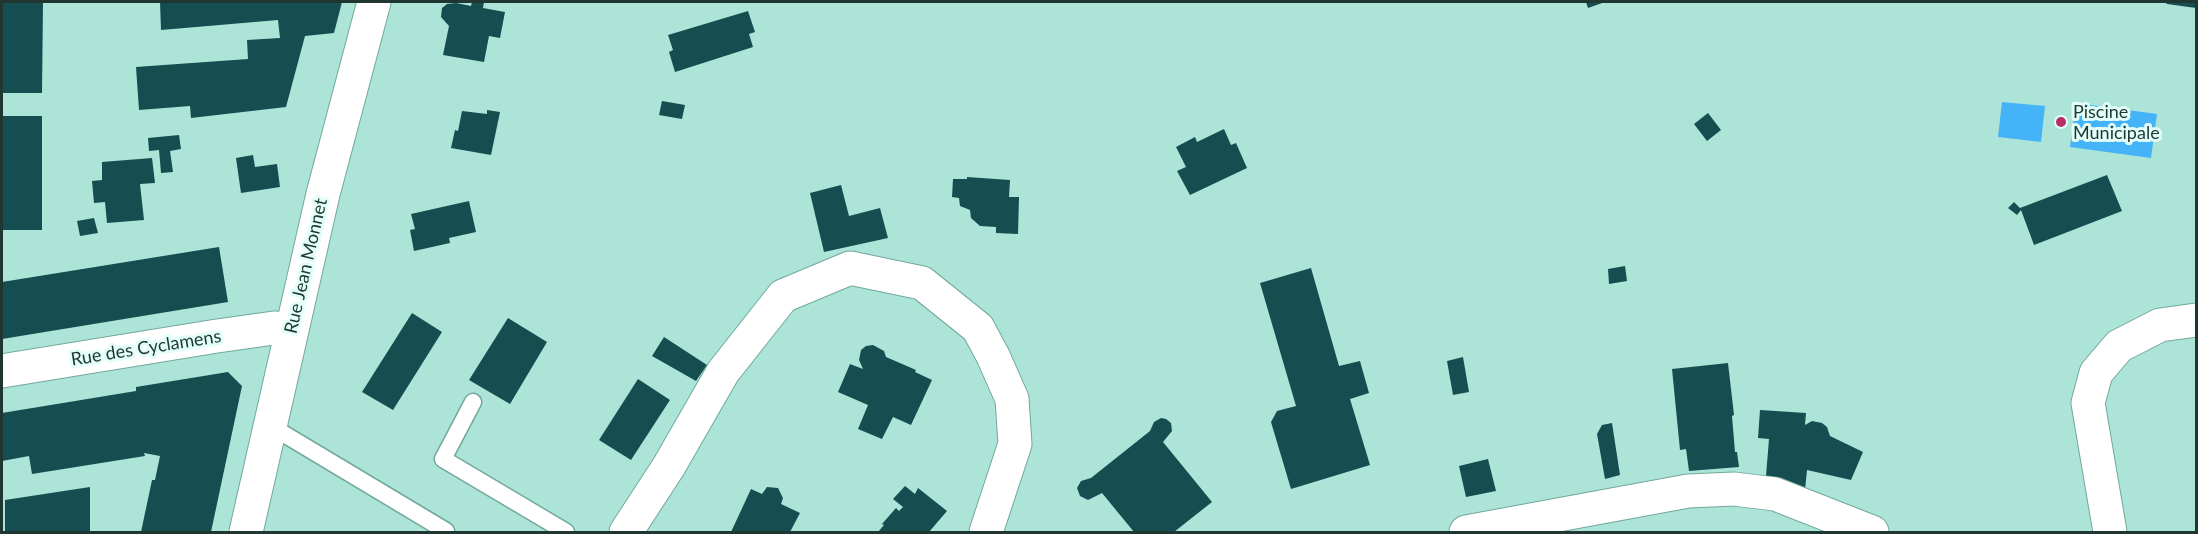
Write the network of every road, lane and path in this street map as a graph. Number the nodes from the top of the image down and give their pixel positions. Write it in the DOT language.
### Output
graph roads {
  1 [pos="374,2"];
  2 [pos="2196,320"];
  3 [pos="291,330"];
  4 [pos="2,371"];
  5 [pos="473,402"];
  6 [pos="269,425"];
  7 [pos="446,531"];
  8 [pos="246,532"];
  9 [pos="566,532"];
  10 [pos="626,532"];
  11 [pos="986,532"];
  12 [pos="1466,532"];
  13 [pos="1872,532"];
  14 [pos="2110,532"];
  1 -- 3 [label="street, Rue Jean Monnet"];
  2 -- 14 [label="street"];
  3 -- 4 [label="street, Rue des Cyclamens"];
  3 -- 6 [label="street, Rue Jean Monnet"];
  5 -- 9 [label="lane"];
  6 -- 7 [label="lane"];
  6 -- 8 [label="street, Rue Jean Monnet"];
  10 -- 11 [label="street"];
  12 -- 13 [label="street"];
}
